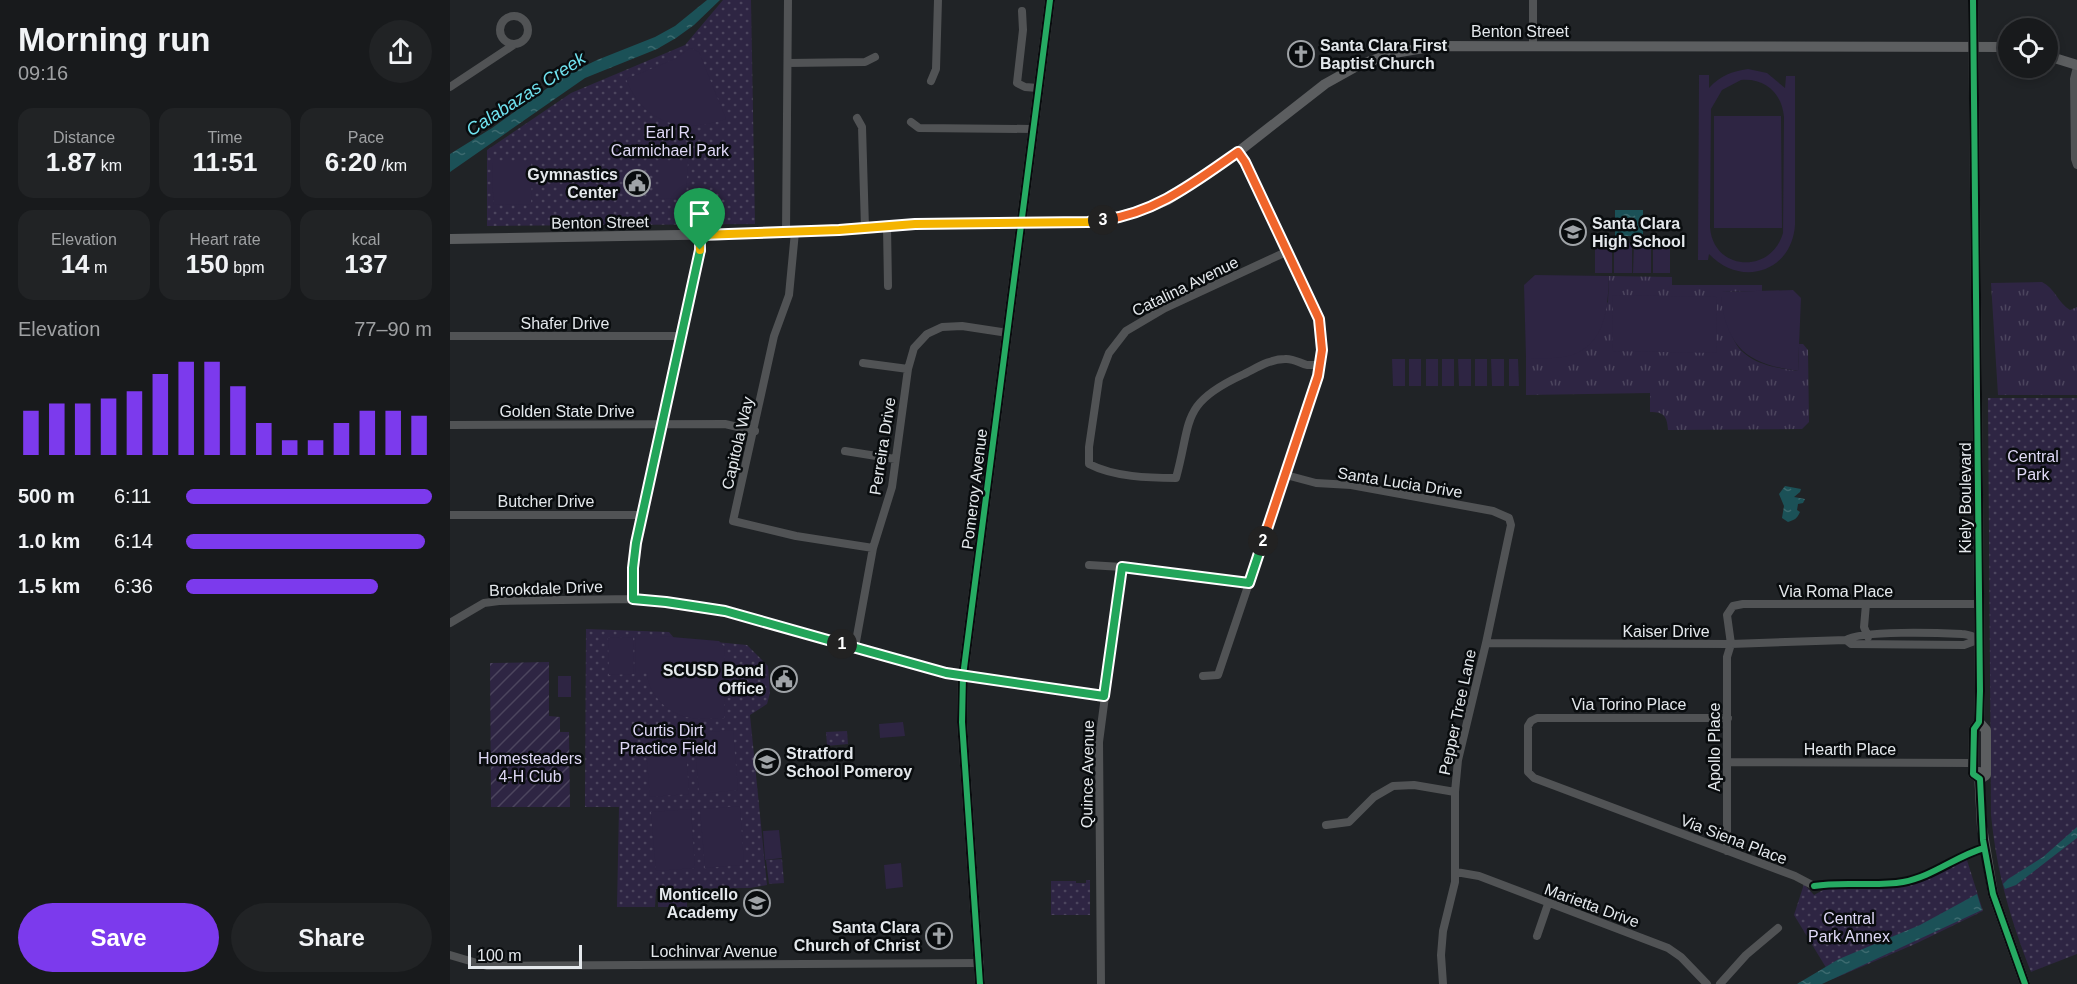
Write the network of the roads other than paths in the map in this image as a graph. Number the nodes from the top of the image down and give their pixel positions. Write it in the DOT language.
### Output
graph roads {
  1 [pos="788,0"];
  2 [pos="938,0"];
  3 [pos="1050,0"];
  4 [pos="1533,0"];
  5 [pos="1974,0"];
  6 [pos="1022,11"];
  7 [pos="515,44"];
  8 [pos="1974,45"];
  9 [pos="1533,46"];
  10 [pos="1998,46"];
  11 [pos="875,57"];
  12 [pos="2058,59"];
  13 [pos="788,63"];
  14 [pos="2077,66"];
  15 [pos="931,81"];
  16 [pos="450,87"];
  17 [pos="1038,88"];
  18 [pos="857,117"];
  19 [pos="911,122"];
  20 [pos="1032,129"];
  21 [pos="1238,152"];
  22 [pos="2077,165"];
  23 [pos="1022,223"];
  24 [pos="887,226"];
  25 [pos="865,228"];
  26 [pos="791,232"];
  27 [pos="700,235"];
  28 [pos="450,239"];
  29 [pos="1286,252"];
  30 [pos="888,286"];
  31 [pos="1008,333"];
  32 [pos="450,336"];
  33 [pos="681,336"];
  34 [pos="864,363"];
  35 [pos="1321,365"];
  36 [pos="908,369"];
  37 [pos="450,425"];
  38 [pos="661,425"];
  39 [pos="754,430"];
  40 [pos="845,451"];
  41 [pos="895,459"];
  42 [pos="1286,475"];
  43 [pos="450,515"];
  44 [pos="642,515"];
  45 [pos="1509,518"];
  46 [pos="873,548"];
  47 [pos="1089,565"];
  48 [pos="1122,567"];
  49 [pos="1249,583"];
  50 [pos="633,599"];
  51 [pos="1866,604"];
  52 [pos="1979,604"];
  53 [pos="1866,616"];
  54 [pos="450,623"];
  55 [pos="1876,634"];
  56 [pos="1867,635"];
  57 [pos="1980,639"];
  58 [pos="1846,640"];
  59 [pos="1486,644"];
  60 [pos="1731,644"];
  61 [pos="1872,644"];
  62 [pos="855,647"];
  63 [pos="963,676"];
  64 [pos="1203,676"];
  65 [pos="1104,696"];
  66 [pos="1728,718"];
  67 [pos="1531,721"];
  68 [pos="1979,722"];
  69 [pos="1727,762"];
  70 [pos="1973,762"];
  71 [pos="1980,779"];
  72 [pos="1455,792"];
  73 [pos="1326,825"];
  74 [pos="1727,851"];
  75 [pos="1456,872"];
  76 [pos="1814,886"];
  77 [pos="1548,904"];
  78 [pos="1778,928"];
  79 [pos="1537,936"];
  80 [pos="450,955"];
  81 [pos="980,963"];
  82 [pos="980,984"];
  83 [pos="1101,984"];
  84 [pos="1443,984"];
  85 [pos="1707,984"];
  86 [pos="1720,984"];
  87 [pos="2025,984"];
  1 -- 13 [label="street"];
  2 -- 15 [label="street"];
  3 -- 17 [label="main road, Pomeroy Avenue"];
  4 -- 9 [label="street"];
  5 -- 8 [label="main road, Kiely Boulevard"];
  6 -- 17 [label="street"];
  7 -- 16 [label="street"];
  8 -- 9 [label="main road, Benton Street"];
  8 -- 10 [label="main road, Benton Street"];
  8 -- 52 [label="main road, Kiely Boulevard"];
  9 -- 21 [label="main road, Benton Street"];
  11 -- 13 [label="street"];
  12 -- 14 [label="main road"];
  13 -- 26 [label="street"];
  14 -- 22 [label="street"];
  17 -- 20 [label="main road, Pomeroy Avenue"];
  18 -- 25 [label="street"];
  19 -- 20 [label="street"];
  20 -- 23 [label="main road, Pomeroy Avenue"];
  21 -- 23 [label="main road, Benton Street"];
  21 -- 29 [label="street"];
  23 -- 24 [label="main road, Benton Street"];
  23 -- 31 [label="main road, Pomeroy Avenue"];
  24 -- 25 [label="main road, Benton Street"];
  24 -- 30 [label="street"];
  25 -- 26 [label="main road, Benton Street"];
  26 -- 27 [label="main road, Benton Street"];
  26 -- 39 [label="street, Capitola Way"];
  27 -- 28 [label="main road, Benton Street"];
  27 -- 33 [label="street"];
  29 -- 35 [label="street"];
  29 -- 35 [label="street, Catalina Avenue"];
  31 -- 36 [label="street, Perreira Drive"];
  31 -- 63 [label="main road, Pomeroy Avenue"];
  32 -- 33 [label="street, Shafer Drive"];
  33 -- 38 [label="street"];
  34 -- 36 [label="street"];
  35 -- 42 [label="street"];
  36 -- 41 [label="street, Perreira Drive"];
  37 -- 38 [label="street, Golden State Drive"];
  38 -- 39 [label="street, Golden State Drive"];
  38 -- 44 [label="street"];
  39 -- 46 [label="street, Capitola Way"];
  40 -- 41 [label="street"];
  41 -- 46 [label="street, Perreira Drive"];
  42 -- 45 [label="street, Santa Lucia Drive"];
  42 -- 49 [label="street"];
  43 -- 44 [label="street, Butcher Drive"];
  44 -- 50 [label="street"];
  45 -- 59 [label="street, Pepper Tree Lane"];
  46 -- 62 [label="street, Perreira Drive"];
  47 -- 48 [label="street"];
  48 -- 49 [label="street"];
  48 -- 65 [label="street, Quince Avenue"];
  49 -- 64 [label="street"];
  50 -- 54 [label="street, Brookdale Drive"];
  50 -- 62 [label="street, Brookdale Drive"];
  51 -- 52 [label="street, Via Roma Place"];
  51 -- 53 [label="street"];
  51 -- 60 [label="street, Via Roma Place"];
  52 -- 57 [label="main road, Kiely Boulevard"];
  53 -- 55 [label="street"];
  53 -- 56 [label="street"];
  55 -- 56 [label="street, Kaiser Drive"];
  55 -- 57 [label="street, Kaiser Drive"];
  56 -- 58 [label="street, Kaiser Drive"];
  56 -- 61 [label="street"];
  57 -- 61 [label="street, Kaiser Drive"];
  57 -- 68 [label="main road, Kiely Boulevard"];
  58 -- 60 [label="street, Kaiser Drive"];
  58 -- 61 [label="street, Kaiser Drive"];
  59 -- 60 [label="street, Kaiser Drive"];
  59 -- 72 [label="street, Pepper Tree Lane"];
  60 -- 66 [label="street, Apollo Place"];
  62 -- 63 [label="street, Brookdale Drive"];
  63 -- 65 [label="street, Brookdale Drive"];
  63 -- 81 [label="main road, Pomeroy Avenue"];
  65 -- 83 [label="street, Quince Avenue"];
  66 -- 67 [label="street, Via Torino Place"];
  66 -- 69 [label="street, Apollo Place"];
  67 -- 74 [label="street, Via Siena Place"];
  68 -- 70 [label="main road, Kiely Boulevard"];
  68 -- 71 [label="main road, Kiely Boulevard"];
  69 -- 70 [label="street, Hearth Place"];
  69 -- 74 [label="street, Apollo Place"];
  70 -- 71 [label="main road, Kiely Boulevard"];
  71 -- 87 [label="main road, Kiely Boulevard"];
  72 -- 73 [label="street"];
  72 -- 75 [label="street, Pepper Tree Lane"];
  74 -- 76 [label="street, Via Siena Place"];
  75 -- 77 [label="street, Marietta Drive"];
  75 -- 84 [label="street, Pepper Tree Lane"];
  77 -- 79 [label="street"];
  77 -- 85 [label="street, Marietta Drive"];
  78 -- 86 [label="street"];
  80 -- 81 [label="street, Lochinvar Avenue"];
  81 -- 82 [label="main road, Pomeroy Avenue"];
}
